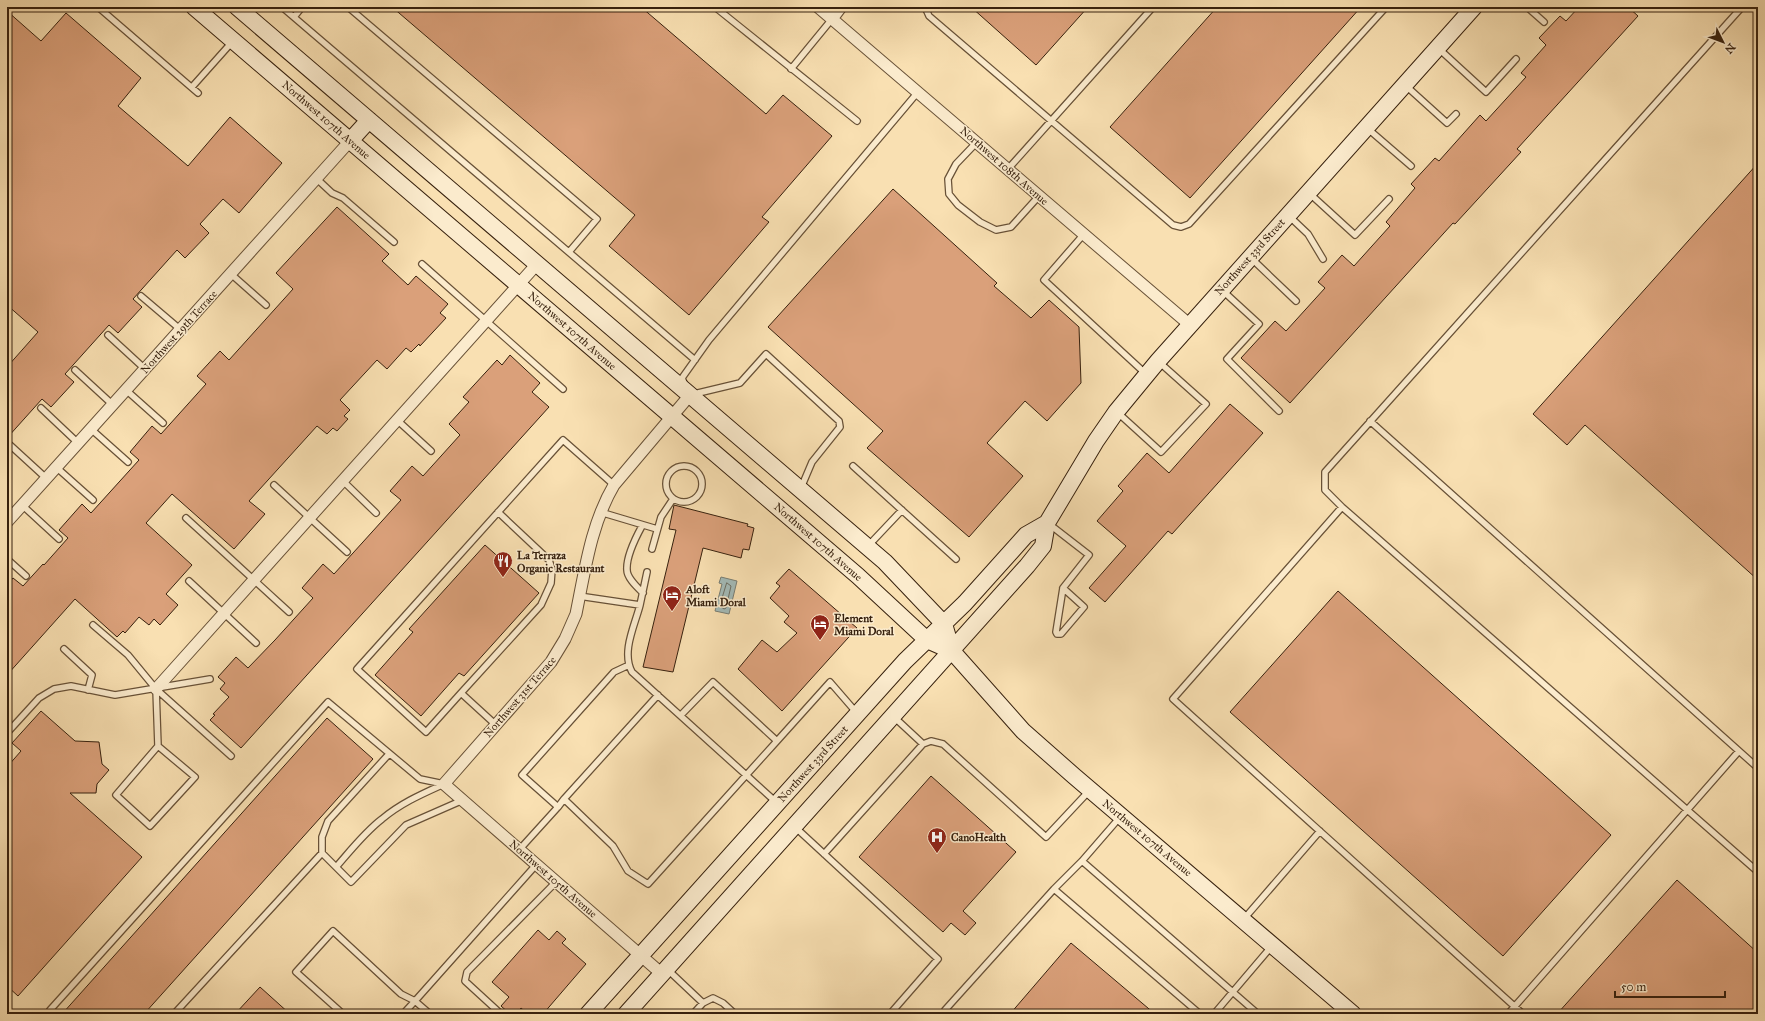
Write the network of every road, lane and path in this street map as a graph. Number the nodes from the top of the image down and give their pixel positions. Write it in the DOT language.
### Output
graph roads {
  1 [pos="98,7"];
  2 [pos="194,7"];
  3 [pos="238,7"];
  4 [pos="282,7"];
  5 [pos="302,7"];
  6 [pos="348,7"];
  7 [pos="715,7"];
  8 [pos="818,7"];
  9 [pos="841,7"];
  10 [pos="925,7"];
  11 [pos="1153,7"];
  12 [pos="1386,7"];
  13 [pos="1474,7"];
  14 [pos="1528,7"];
  15 [pos="1742,7"];
  16 [pos="294,17"];
  17 [pos="832,19"];
  18 [pos="1544,22"];
  19 [pos="233,40"];
  20 [pos="1438,48"];
  21 [pos="1516,59"];
  22 [pos="791,69"];
  23 [pos="1405,84"];
  24 [pos="192,87"];
  25 [pos="919,92"];
  26 [pos="198,93"];
  27 [pos="1456,114"];
  28 [pos="369,120"];
  29 [pos="1050,120"];
  30 [pos="857,121"];
  31 [pos="1367,127"];
  32 [pos="350,141"];
  33 [pos="977,141"];
  34 [pos="1411,166"];
  35 [pos="1008,169"];
  36 [pos="317,179"];
  37 [pos="1308,192"];
  38 [pos="1039,196"];
  39 [pos="1389,199"];
  40 [pos="1288,215"];
  41 [pos="1084,234"];
  42 [pos="394,242"];
  43 [pos="569,252"];
  44 [pos="1250,258"];
  45 [pos="1323,259"];
  46 [pos="422,264"];
  47 [pos="537,264"];
  48 [pos="231,274"];
  49 [pos="518,285"];
  50 [pos="1222,289"];
  51 [pos="141,296"];
  52 [pos="1296,301"];
  53 [pos="266,305"];
  54 [pos="486,321"];
  55 [pos="1190,325"];
  56 [pos="181,330"];
  57 [pos="108,335"];
  58 [pos="695,360"];
  59 [pos="1158,361"];
  60 [pos="145,369"];
  61 [pos="75,370"];
  62 [pos="1146,374"];
  63 [pos="563,389"];
  64 [pos="126,390"];
  65 [pos="690,395"];
  66 [pos="113,405"];
  67 [pos="40,408"];
  68 [pos="1279,411"];
  69 [pos="1116,412"];
  70 [pos="672,416"];
  71 [pos="398,420"];
  72 [pos="1370,421"];
  73 [pos="163,422"];
  74 [pos="91,429"];
  75 [pos="78,443"];
  76 [pos="10,445"];
  77 [pos="431,451"];
  78 [pos="128,462"];
  79 [pos="854,466"];
  80 [pos="56,468"];
  81 [pos="46,478"];
  82 [pos="342,481"];
  83 [pos="274,485"];
  84 [pos="614,485"];
  85 [pos="800,489"];
  86 [pos="673,499"];
  87 [pos="93,500"];
  88 [pos="22,505"];
  89 [pos="1342,508"];
  90 [pos="902,510"];
  91 [pos="498,512"];
  92 [pos="600,512"];
  93 [pos="376,513"];
  94 [pos="8,518"];
  95 [pos="186,518"];
  96 [pos="310,518"];
  97 [pos="1047,523"];
  98 [pos="642,526"];
  99 [pos="657,529"];
  100 [pos="59,538"];
  101 [pos="868,547"];
  102 [pos="652,549"];
  103 [pos="347,552"];
  104 [pos="7,559"];
  105 [pos="956,559"];
  106 [pos="647,572"];
  107 [pos="26,576"];
  108 [pos="254,580"];
  109 [pos="188,581"];
  110 [pos="1063,588"];
  111 [pos="643,593"];
  112 [pos="579,596"];
  113 [pos="640,605"];
  114 [pos="289,612"];
  115 [pos="224,614"];
  116 [pos="944,624"];
  117 [pos="93,625"];
  118 [pos="927,640"];
  119 [pos="256,643"];
  120 [pos="64,649"];
  121 [pos="952,651"];
  122 [pos="629,665"];
  123 [pos="210,679"];
  124 [pos="156,689"];
  125 [pos="88,690"];
  126 [pos="461,693"];
  127 [pos="658,695"];
  128 [pos="858,714"];
  129 [pos="681,715"];
  130 [pos="894,717"];
  131 [pos="496,725"];
  132 [pos="7,733"];
  133 [pos="778,741"];
  134 [pos="923,744"];
  135 [pos="158,746"];
  136 [pos="1739,751"];
  137 [pos="389,754"];
  138 [pos="231,756"];
  139 [pos="1758,768"];
  140 [pos="746,776"];
  141 [pos="444,784"];
  142 [pos="1090,790"];
  143 [pos="564,799"];
  144 [pos="463,800"];
  145 [pos="777,804"];
  146 [pos="558,807"];
  147 [pos="1688,810"];
  148 [pos="1121,816"];
  149 [pos="795,827"];
  150 [pos="1320,831"];
  151 [pos="519,850"];
  152 [pos="322,853"];
  153 [pos="824,854"];
  154 [pos="1082,861"];
  155 [pos="536,865"];
  156 [pos="337,866"];
  157 [pos="1758,872"];
  158 [pos="556,882"];
  159 [pos="1054,889"];
  160 [pos="1243,920"];
  161 [pos="1272,945"];
  162 [pos="640,956"];
  163 [pos="664,972"];
  164 [pos="1233,992"];
  165 [pos="415,1001"];
  166 [pos="703,1003"];
  167 [pos="1515,1007"];
  168 [pos="54,1014"];
  169 [pos="174,1014"];
  170 [pos="343,1014"];
  171 [pos="403,1014"];
  172 [pos="430,1014"];
  173 [pos="501,1014"];
  174 [pos="588,1014"];
  175 [pos="626,1014"];
  176 [pos="693,1014"];
  177 [pos="734,1014"];
  178 [pos="890,1014"];
  179 [pos="944,1014"];
  180 [pos="1200,1014"];
  181 [pos="1214,1014"];
  182 [pos="1258,1014"];
  183 [pos="1354,1014"];
  184 [pos="1508,1014"];
  185 [pos="1523,1014"];
  1 -- 24 [label="lane"];
  2 -- 19 [label="main road, Northwest 107th Avenue"];
  3 -- 28 [label="main road, Northwest 107th Avenue"];
  4 -- 16 [label="lane"];
  5 -- 16 [label="lane"];
  6 -- 43 [label="lane"];
  7 -- 22 [label="lane"];
  8 -- 17 [label="street, Northwest 108th Avenue"];
  9 -- 17 [label="street"];
  10 -- 29 [label="lane"];
  11 -- 29 [label="lane"];
  12 -- 29 [label="lane"];
  13 -- 20 [label="main road, Northwest 33rd Street"];
  14 -- 18 [label="lane"];
  15 -- 72 [label="lane"];
  16 -- 43 [label="lane"];
  17 -- 22 [label="lane"];
  17 -- 25 [label="street, Northwest 108th Avenue"];
  19 -- 24 [label="lane"];
  19 -- 32 [label="main road, Northwest 107th Avenue"];
  20 -- 21 [label="lane"];
  20 -- 23 [label="main road, Northwest 33rd Street"];
  22 -- 30 [label="lane"];
  23 -- 27 [label="lane"];
  23 -- 31 [label="main road, Northwest 33rd Street"];
  24 -- 26 [label="lane"];
  25 -- 33 [label="street, Northwest 108th Avenue"];
  25 -- 58 [label="lane"];
  28 -- 32 [label="main road"];
  28 -- 47 [label="main road, Northwest 107th Avenue"];
  29 -- 35 [label="lane"];
  31 -- 34 [label="lane"];
  31 -- 37 [label="main road, Northwest 33rd Street"];
  32 -- 36 [label="street, Northwest 29th Terrace"];
  32 -- 49 [label="main road, Northwest 107th Avenue"];
  33 -- 35 [label="street, Northwest 108th Avenue"];
  33 -- 38 [label="lane"];
  35 -- 38 [label="street, Northwest 108th Avenue"];
  36 -- 42 [label="lane"];
  36 -- 48 [label="street, Northwest 29th Terrace"];
  37 -- 39 [label="lane"];
  37 -- 40 [label="main road, Northwest 33rd Street"];
  38 -- 41 [label="street, Northwest 108th Avenue"];
  40 -- 44 [label="main road, Northwest 33rd Street"];
  40 -- 45 [label="lane"];
  41 -- 55 [label="street, Northwest 108th Avenue"];
  41 -- 62 [label="lane"];
  43 -- 58 [label="lane"];
  44 -- 50 [label="main road, Northwest 33rd Street"];
  44 -- 52 [label="lane"];
  46 -- 54 [label="lane"];
  47 -- 49 [label="street"];
  47 -- 65 [label="main road, Northwest 107th Avenue"];
  48 -- 53 [label="lane"];
  48 -- 56 [label="street, Northwest 29th Terrace"];
  49 -- 54 [label="street"];
  49 -- 70 [label="main road, Northwest 107th Avenue"];
  50 -- 55 [label="main road, Northwest 33rd Street"];
  50 -- 68 [label="lane"];
  51 -- 56 [label="lane"];
  54 -- 63 [label="lane"];
  54 -- 71 [label="street"];
  55 -- 59 [label="main road, Northwest 33rd Street"];
  56 -- 60 [label="street, Northwest 29th Terrace"];
  57 -- 60 [label="lane"];
  58 -- 65 [label="lane"];
  59 -- 62 [label="main road, Northwest 33rd Street"];
  59 -- 69 [label="lane"];
  60 -- 64 [label="street, Northwest 29th Terrace"];
  61 -- 66 [label="lane"];
  62 -- 69 [label="main road, Northwest 33rd Street"];
  64 -- 66 [label="street, Northwest 29th Terrace"];
  64 -- 73 [label="lane"];
  65 -- 70 [label="street, Northwest 31st Terrace"];
  65 -- 85 [label="main road, Northwest 107th Avenue"];
  65 -- 85 [label="lane"];
  66 -- 74 [label="street, Northwest 29th Terrace"];
  67 -- 75 [label="lane"];
  69 -- 97 [label="main road, Northwest 33rd Street"];
  70 -- 84 [label="street, Northwest 31st Terrace"];
  70 -- 118 [label="main road, Northwest 107th Avenue"];
  71 -- 77 [label="lane"];
  71 -- 82 [label="street"];
  72 -- 89 [label="lane"];
  72 -- 136 [label="lane"];
  74 -- 75 [label="street, Northwest 29th Terrace"];
  74 -- 78 [label="lane"];
  75 -- 80 [label="street, Northwest 29th Terrace"];
  76 -- 81 [label="lane"];
  79 -- 90 [label="lane"];
  80 -- 81 [label="street, Northwest 29th Terrace"];
  80 -- 87 [label="lane"];
  81 -- 88 [label="street, Northwest 29th Terrace"];
  82 -- 93 [label="lane"];
  82 -- 96 [label="street"];
  83 -- 96 [label="lane"];
  84 -- 91 [label="lane"];
  84 -- 92 [label="street, Northwest 31st Terrace"];
  85 -- 101 [label="main road, Northwest 107th Avenue"];
  86 -- 86 [label="lane"];
  86 -- 99 [label="lane"];
  88 -- 94 [label="street, Northwest 29th Terrace"];
  88 -- 100 [label="lane"];
  89 -- 147 [label="lane"];
  89 -- 150 [label="lane"];
  90 -- 101 [label="lane"];
  90 -- 105 [label="lane"];
  91 -- 126 [label="lane"];
  91 -- 126 [label="lane"];
  92 -- 98 [label="lane"];
  92 -- 112 [label="street, Northwest 31st Terrace"];
  95 -- 108 [label="lane"];
  96 -- 103 [label="lane"];
  96 -- 108 [label="street"];
  97 -- 110 [label="lane"];
  97 -- 116 [label="main road, Northwest 33rd Street"];
  97 -- 121 [label="main road, Northwest 33rd Street"];
  98 -- 99 [label="lane"];
  98 -- 111 [label="lane"];
  99 -- 102 [label="lane"];
  101 -- 116 [label="main road, Northwest 107th Avenue"];
  104 -- 107 [label="lane"];
  106 -- 111 [label="lane"];
  108 -- 114 [label="lane"];
  108 -- 115 [label="street"];
  109 -- 115 [label="lane"];
  110 -- 110 [label="lane"];
  111 -- 113 [label="lane"];
  112 -- 113 [label="lane"];
  112 -- 131 [label="street, Northwest 31st Terrace"];
  113 -- 122 [label="lane"];
  115 -- 119 [label="lane"];
  115 -- 124 [label="street"];
  116 -- 118 [label="main road, Northwest 33rd Street"];
  116 -- 121 [label="main road, Northwest 107th Avenue"];
  117 -- 124 [label="lane"];
  118 -- 121 [label="main road, Northwest 107th Avenue"];
  118 -- 128 [label="main road, Northwest 33rd Street"];
  120 -- 125 [label="lane"];
  121 -- 130 [label="main road, Northwest 33rd Street"];
  121 -- 142 [label="main road, Northwest 107th Avenue"];
  122 -- 127 [label="lane"];
  122 -- 146 [label="lane"];
  123 -- 124 [label="lane"];
  124 -- 125 [label="lane"];
  124 -- 135 [label="lane"];
  124 -- 138 [label="lane"];
  125 -- 132 [label="lane"];
  126 -- 131 [label="lane"];
  127 -- 129 [label="lane"];
  127 -- 143 [label="lane"];
  128 -- 133 [label="lane"];
  128 -- 145 [label="main road, Northwest 33rd Street"];
  129 -- 133 [label="lane"];
  129 -- 140 [label="lane"];
  130 -- 134 [label="lane"];
  130 -- 149 [label="main road, Northwest 33rd Street"];
  131 -- 141 [label="street, Northwest 31st Terrace"];
  133 -- 140 [label="lane"];
  134 -- 142 [label="lane"];
  134 -- 153 [label="lane"];
  135 -- 135 [label="lane"];
  136 -- 139 [label="lane"];
  136 -- 147 [label="lane"];
  137 -- 141 [label="lane"];
  137 -- 152 [label="lane"];
  137 -- 168 [label="lane"];
  140 -- 143 [label="lane"];
  140 -- 145 [label="lane"];
  141 -- 144 [label="street, Northwest 105th Avenue"];
  141 -- 156 [label="lane"];
  142 -- 148 [label="main road, Northwest 107th Avenue"];
  143 -- 146 [label="lane"];
  144 -- 151 [label="street, Northwest 105th Avenue"];
  144 -- 156 [label="lane"];
  145 -- 162 [label="main road, Northwest 33rd Street"];
  146 -- 151 [label="lane"];
  147 -- 157 [label="lane"];
  147 -- 167 [label="lane"];
  148 -- 154 [label="lane"];
  148 -- 160 [label="main road, Northwest 107th Avenue"];
  149 -- 153 [label="lane"];
  149 -- 163 [label="main road, Northwest 33rd Street"];
  150 -- 160 [label="lane"];
  150 -- 167 [label="lane"];
  151 -- 155 [label="street, Northwest 105th Avenue"];
  152 -- 156 [label="lane"];
  152 -- 169 [label="lane"];
  153 -- 178 [label="lane"];
  154 -- 159 [label="lane"];
  154 -- 164 [label="lane"];
  155 -- 158 [label="street, Northwest 105th Avenue"];
  155 -- 165 [label="lane"];
  158 -- 162 [label="street, Northwest 105th Avenue"];
  158 -- 173 [label="lane"];
  159 -- 179 [label="lane"];
  159 -- 180 [label="lane"];
  160 -- 161 [label="main road, Northwest 107th Avenue"];
  161 -- 164 [label="lane"];
  161 -- 183 [label="main road, Northwest 107th Avenue"];
  162 -- 163 [label="street, Northwest 105th Avenue"];
  162 -- 174 [label="main road, Northwest 33rd Street"];
  163 -- 166 [label="lane"];
  163 -- 175 [label="main road, Northwest 33rd Street"];
  164 -- 181 [label="lane"];
  164 -- 182 [label="lane"];
  165 -- 170 [label="lane"];
  165 -- 171 [label="lane"];
  165 -- 172 [label="lane"];
  166 -- 176 [label="lane"];
  166 -- 177 [label="lane"];
  167 -- 184 [label="lane"];
  167 -- 185 [label="lane"];
}
